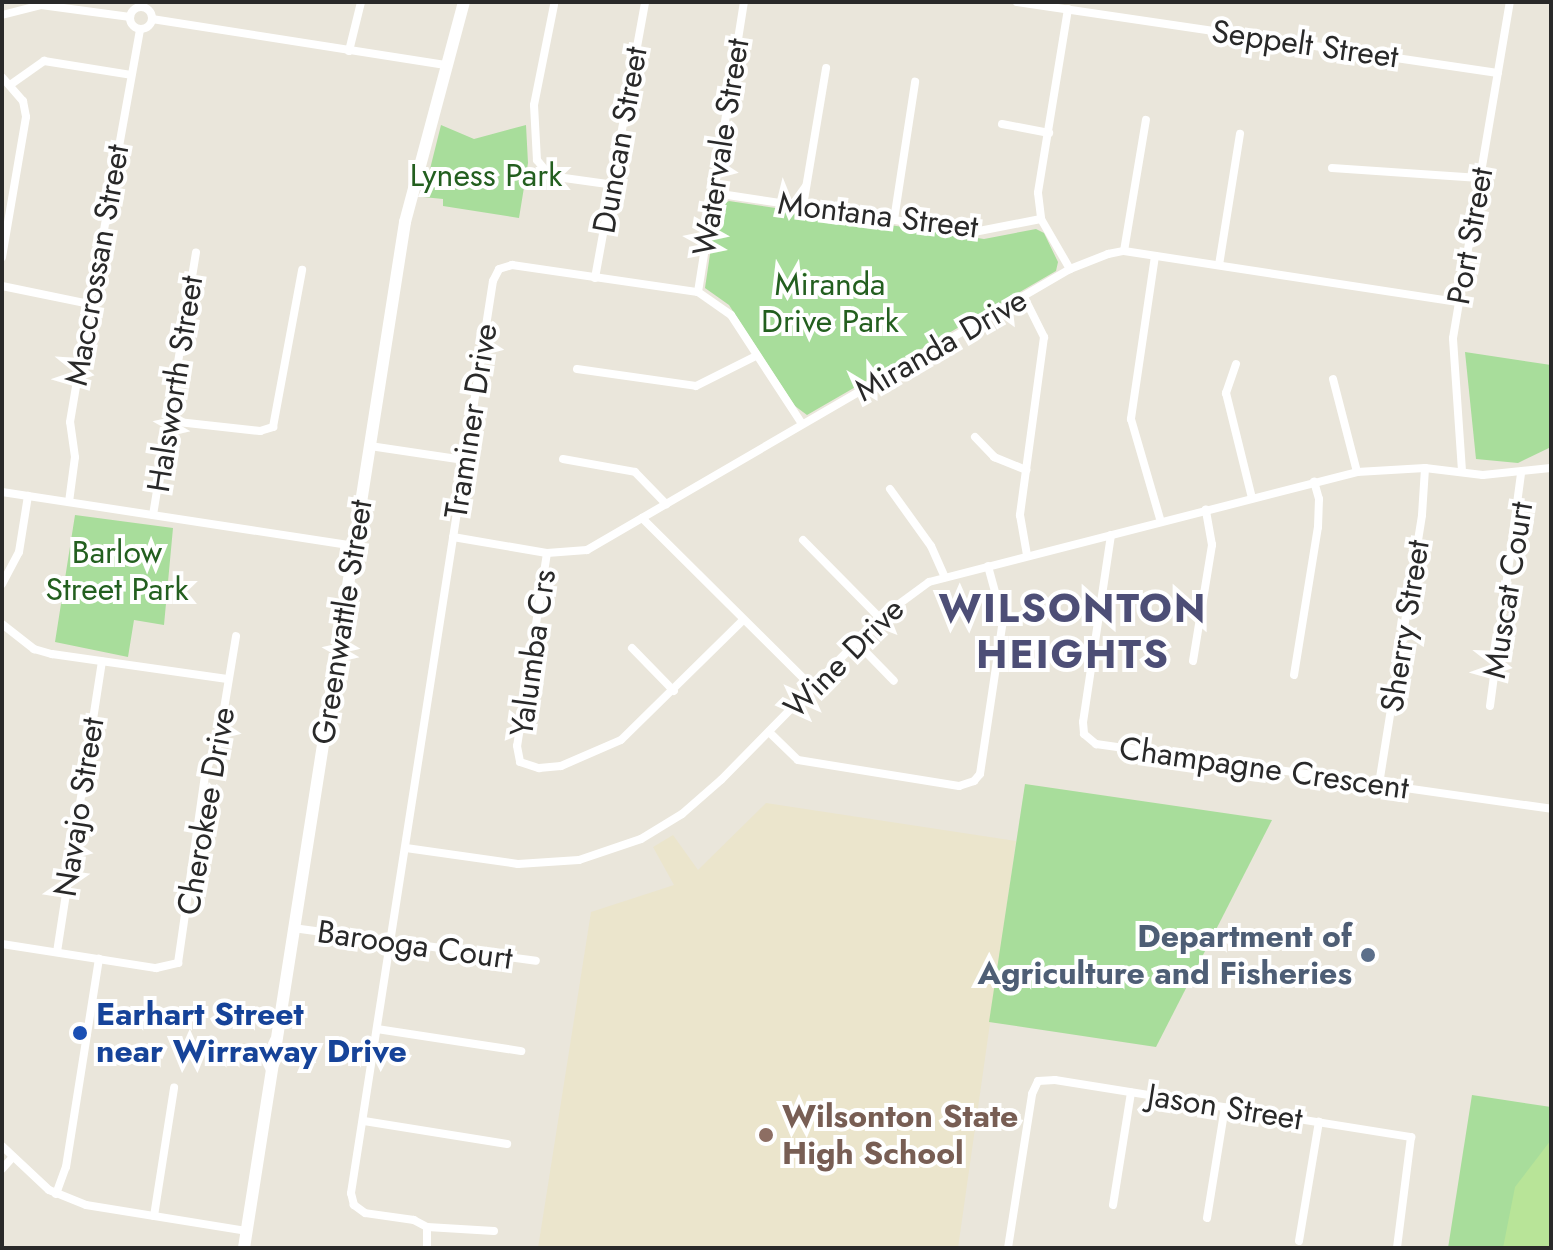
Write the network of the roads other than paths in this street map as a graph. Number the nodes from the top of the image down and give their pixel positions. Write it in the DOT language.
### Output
graph roads {
  1 [pos="361,2"];
  2 [pos="464,2"];
  3 [pos="645,2"];
  4 [pos="744,2"];
  5 [pos="1017,2"];
  6 [pos="1510,2"];
  7 [pos="144,5"];
  8 [pos="554,5"];
  9 [pos="1068,9"];
  10 [pos="2,15"];
  11 [pos="130,17"];
  12 [pos="152,19"];
  13 [pos="140,29"];
  14 [pos="349,51"];
  15 [pos="445,65"];
  16 [pos="826,68"];
  17 [pos="1498,73"];
  18 [pos="131,75"];
  19 [pos="2,77"];
  20 [pos="915,82"];
  21 [pos="10,85"];
  22 [pos="1146,120"];
  23 [pos="1002,124"];
  24 [pos="1049,133"];
  25 [pos="1240,134"];
  26 [pos="1332,168"];
  27 [pos="1480,178"];
  28 [pos="614,185"];
  29 [pos="714,193"];
  30 [pos="803,206"];
  31 [pos="6,208"];
  32 [pos="1041,219"];
  33 [pos="894,220"];
  34 [pos="1124,251"];
  35 [pos="196,253"];
  36 [pos="1155,256"];
  37 [pos="2,257"];
  38 [pos="1219,265"];
  39 [pos="1070,269"];
  40 [pos="302,270"];
  41 [pos="595,278"];
  42 [pos="2,286"];
  43 [pos="698,292"];
  44 [pos="1024,297"];
  45 [pos="1458,302"];
  46 [pos="85,303"];
  47 [pos="756,356"];
  48 [pos="1236,364"];
  49 [pos="577,369"];
  50 [pos="1333,379"];
  51 [pos="169,421"];
  52 [pos="802,424"];
  53 [pos="975,437"];
  54 [pos="370,446"];
  55 [pos="563,459"];
  56 [pos="464,460"];
  57 [pos="1425,468"];
  58 [pos="1551,468"];
  59 [pos="1026,470"];
  60 [pos="1462,471"];
  61 [pos="1357,472"];
  62 [pos="1521,474"];
  63 [pos="1314,482"];
  64 [pos="890,489"];
  65 [pos="2,492"];
  66 [pos="28,496"];
  67 [pos="1252,498"];
  68 [pos="69,502"];
  69 [pos="666,504"];
  70 [pos="1206,510"];
  71 [pos="153,515"];
  72 [pos="642,518"];
  73 [pos="1161,522"];
  74 [pos="1111,535"];
  75 [pos="453,537"];
  76 [pos="803,540"];
  77 [pos="355,546"];
  78 [pos="547,553"];
  79 [pos="1027,555"];
  80 [pos="988,566"];
  81 [pos="945,577"];
  82 [pos="2,584"];
  83 [pos="880,618"];
  84 [pos="742,621"];
  85 [pos="2,624"];
  86 [pos="236,636"];
  87 [pos="856,642"];
  88 [pos="632,648"];
  89 [pos="102,661"];
  90 [pos="1193,661"];
  91 [pos="1294,675"];
  92 [pos="227,679"];
  93 [pos="894,681"];
  94 [pos="812,687"];
  95 [pos="674,691"];
  96 [pos="1490,706"];
  97 [pos="769,732"];
  98 [pos="1379,784"];
  99 [pos="1551,809"];
  100 [pos="406,848"];
  101 [pos="293,928"];
  102 [pos="391,941"];
  103 [pos="2,944"];
  104 [pos="57,952"];
  105 [pos="99,959"];
  106 [pos="536,961"];
  107 [pos="377,1029"];
  108 [pos="521,1051"];
  109 [pos="174,1088"];
  110 [pos="1131,1092"];
  111 [pos="1225,1107"];
  112 [pos="364,1121"];
  113 [pos="1319,1122"];
  114 [pos="507,1144"];
  115 [pos="2,1146"];
  116 [pos="11,1159"];
  117 [pos="2,1169"];
  118 [pos="56,1194"];
  119 [pos="1113,1205"];
  120 [pos="154,1216"];
  121 [pos="1207,1218"];
  122 [pos="427,1227"];
  123 [pos="246,1231"];
  124 [pos="494,1231"];
  125 [pos="1299,1241"];
  126 [pos="244,1248"];
  127 [pos="427,1248"];
  128 [pos="1008,1248"];
  129 [pos="1397,1248"];
  1 -- 14 [label="street"];
  2 -- 15 [label="main road, Greenwattle Street"];
  3 -- 28 [label="street, Duncan Street"];
  4 -- 29 [label="street, Watervale Street"];
  5 -- 9 [label="street, Seppelt Street"];
  6 -- 17 [label="street, Port Street"];
  7 -- 11 [label="street"];
  7 -- 12 [label="street"];
  8 -- 28 [label="street"];
  9 -- 17 [label="street, Seppelt Street"];
  9 -- 24 [label="street"];
  10 -- 11 [label="street"];
  11 -- 13 [label="street"];
  12 -- 13 [label="street"];
  12 -- 14 [label="street"];
  13 -- 18 [label="street, Maccrossan Street"];
  14 -- 15 [label="street"];
  15 -- 54 [label="main road, Greenwattle Street"];
  16 -- 30 [label="street"];
  17 -- 27 [label="street, Port Street"];
  18 -- 21 [label="street"];
  18 -- 46 [label="street, Maccrossan Street"];
  19 -- 21 [label="street"];
  20 -- 33 [label="street"];
  21 -- 31 [label="street"];
  22 -- 34 [label="street"];
  23 -- 24 [label="street"];
  24 -- 32 [label="street"];
  25 -- 38 [label="street"];
  26 -- 27 [label="street"];
  27 -- 45 [label="street, Port Street"];
  28 -- 41 [label="street, Duncan Street"];
  29 -- 30 [label="street, Montana Street"];
  29 -- 43 [label="street, Watervale Street"];
  30 -- 33 [label="street, Montana Street"];
  31 -- 37 [label="street"];
  32 -- 33 [label="street, Montana Street"];
  32 -- 39 [label="street"];
  34 -- 36 [label="street, Miranda Drive"];
  34 -- 39 [label="street, Miranda Drive"];
  35 -- 51 [label="street, Halsworth Street"];
  36 -- 38 [label="street, Miranda Drive"];
  36 -- 73 [label="street"];
  38 -- 45 [label="street, Miranda Drive"];
  39 -- 44 [label="street, Miranda Drive"];
  40 -- 51 [label="street"];
  41 -- 43 [label="street, Traminer Drive"];
  41 -- 56 [label="street, Traminer Drive"];
  42 -- 46 [label="street"];
  43 -- 47 [label="street, Traminer Drive"];
  44 -- 52 [label="street, Miranda Drive"];
  44 -- 59 [label="street"];
  45 -- 60 [label="street, Port Street"];
  46 -- 68 [label="street, Maccrossan Street"];
  47 -- 49 [label="street"];
  47 -- 52 [label="street, Traminer Drive"];
  48 -- 67 [label="street"];
  50 -- 61 [label="street"];
  51 -- 71 [label="street, Halsworth Street"];
  52 -- 69 [label="street, Miranda Drive"];
  53 -- 59 [label="street"];
  54 -- 56 [label="street"];
  54 -- 77 [label="main road, Greenwattle Street"];
  55 -- 69 [label="street"];
  56 -- 75 [label="street, Traminer Drive"];
  57 -- 60 [label="street, Wine Drive"];
  57 -- 61 [label="street, Wine Drive"];
  57 -- 98 [label="street, Sherry Street"];
  58 -- 62 [label="street, Wine Drive"];
  59 -- 79 [label="street"];
  60 -- 62 [label="street, Wine Drive"];
  61 -- 63 [label="street, Wine Drive"];
  62 -- 96 [label="street, Muscat Court"];
  63 -- 67 [label="street, Wine Drive"];
  63 -- 91 [label="street"];
  64 -- 81 [label="street"];
  65 -- 66 [label="street"];
  66 -- 68 [label="street"];
  66 -- 82 [label="street"];
  67 -- 70 [label="street, Wine Drive"];
  68 -- 71 [label="street"];
  69 -- 72 [label="street, Miranda Drive"];
  70 -- 73 [label="street, Wine Drive"];
  70 -- 90 [label="street"];
  71 -- 77 [label="street"];
  72 -- 78 [label="street, Miranda Drive"];
  72 -- 84 [label="street"];
  73 -- 74 [label="street, Wine Drive"];
  74 -- 79 [label="street, Wine Drive"];
  74 -- 98 [label="street, Champagne Crescent"];
  75 -- 78 [label="street, Miranda Drive"];
  75 -- 100 [label="street, Traminer Drive"];
  76 -- 83 [label="street"];
  77 -- 101 [label="main road, Greenwattle Street"];
  78 -- 95 [label="street, Yalumba Crs"];
  79 -- 80 [label="street, Wine Drive"];
  80 -- 81 [label="street, Wine Drive"];
  80 -- 97 [label="street"];
  81 -- 83 [label="street, Wine Drive"];
  83 -- 87 [label="street, Wine Drive"];
  84 -- 94 [label="street"];
  84 -- 95 [label="street, Yalumba Crs"];
  85 -- 89 [label="street"];
  86 -- 92 [label="street, Cherokee Drive"];
  87 -- 93 [label="street"];
  87 -- 94 [label="street, Wine Drive"];
  88 -- 95 [label="street"];
  89 -- 92 [label="street"];
  89 -- 104 [label="street, Navajo Street"];
  92 -- 105 [label="street, Cherokee Drive"];
  94 -- 97 [label="street, Wine Drive"];
  97 -- 100 [label="street, Wine Drive"];
  98 -- 99 [label="street, Champagne Crescent"];
  100 -- 102 [label="street, Traminer Drive"];
  101 -- 102 [label="street, Barooga Court"];
  101 -- 123 [label="main road, Greenwattle Street"];
  102 -- 106 [label="street, Barooga Court"];
  102 -- 107 [label="street, Traminer Drive"];
  103 -- 104 [label="street"];
  104 -- 105 [label="street"];
  105 -- 118 [label="street"];
  107 -- 108 [label="street"];
  107 -- 112 [label="street, Traminer Drive"];
  109 -- 120 [label="street"];
  110 -- 111 [label="street, Jason Street"];
  110 -- 119 [label="street"];
  110 -- 128 [label="street, Jason Street"];
  111 -- 113 [label="street, Jason Street"];
  111 -- 121 [label="street"];
  112 -- 114 [label="street"];
  112 -- 122 [label="street, Traminer Drive"];
  113 -- 125 [label="street"];
  113 -- 129 [label="street, Jason Street"];
  115 -- 116 [label="street"];
  116 -- 117 [label="street"];
  116 -- 118 [label="street"];
  118 -- 120 [label="street"];
  120 -- 123 [label="street"];
  122 -- 124 [label="street"];
  122 -- 127 [label="street"];
  123 -- 126 [label="main road, Greenwattle Street"];
}
